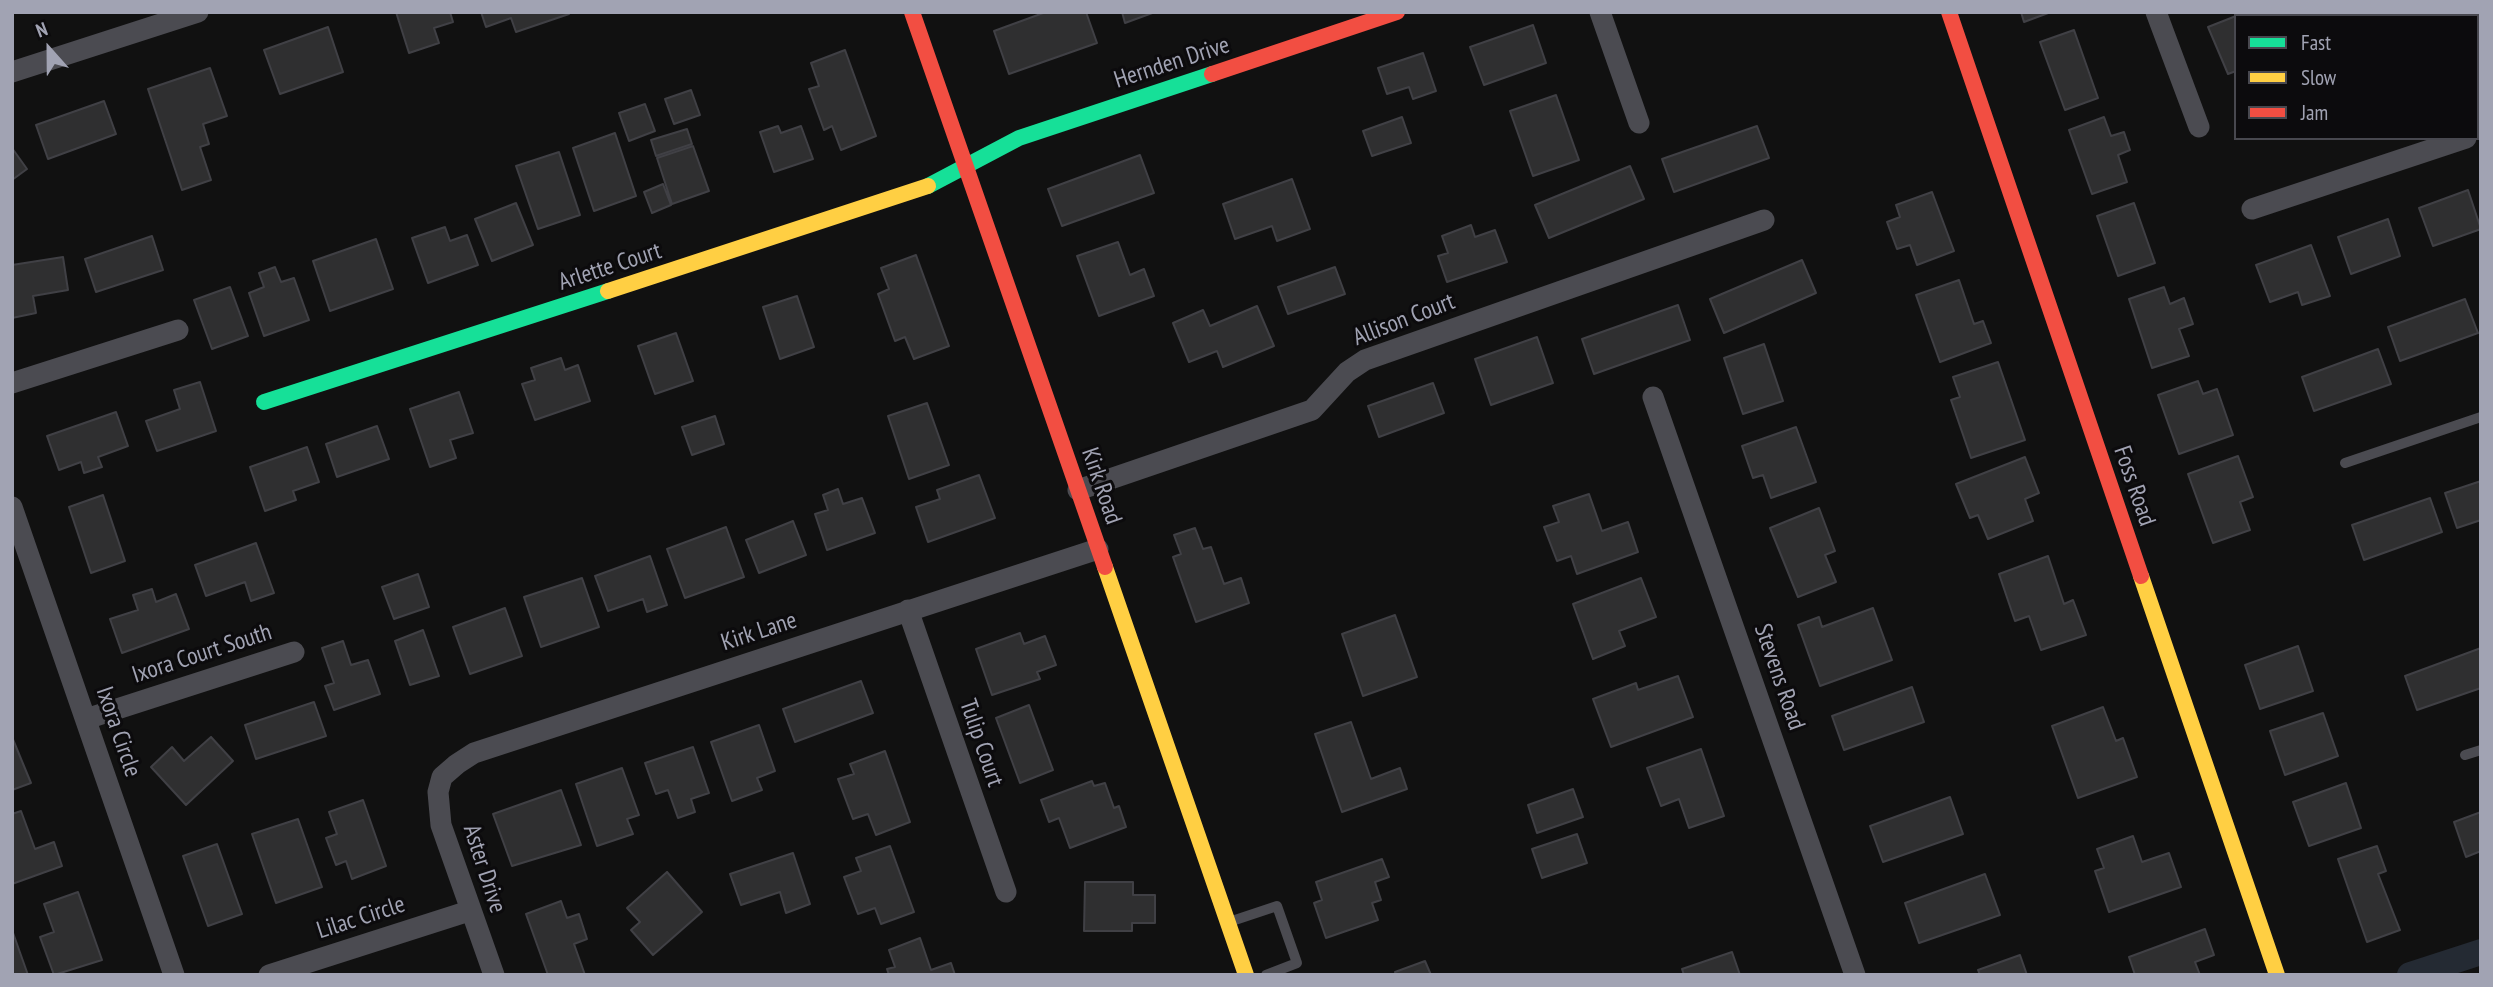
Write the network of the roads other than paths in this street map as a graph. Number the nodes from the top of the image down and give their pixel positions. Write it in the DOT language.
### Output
graph roads {
  1 [pos="198,12"];
  2 [pos="912,12"];
  3 [pos="1397,12"];
  4 [pos="1600,12"];
  5 [pos="1949,12"];
  6 [pos="2156,12"];
  7 [pos="12,72"];
  8 [pos="1639,123"];
  9 [pos="2199,127"];
  10 [pos="2460,140"];
  11 [pos="965,165"];
  12 [pos="2252,209"];
  13 [pos="1764,220"];
  14 [pos="178,330"];
  15 [pos="12,383"];
  16 [pos="1653,397"];
  17 [pos="264,402"];
  18 [pos="2481,417"];
  19 [pos="2345,463"];
  20 [pos="1078,490"];
  21 [pos="12,507"];
  22 [pos="1098,549"];
  23 [pos="908,610"];
  24 [pos="294,652"];
  25 [pos="86,719"];
  26 [pos="2481,750"];
  27 [pos="2465,755"];
  28 [pos="442,777"];
  29 [pos="1006,892"];
  30 [pos="469,911"];
  31 [pos="1228,923"];
  32 [pos="174,975"];
  33 [pos="269,975"];
  34 [pos="494,975"];
  35 [pos="1246,975"];
  36 [pos="1266,975"];
  37 [pos="1855,975"];
  38 [pos="2277,975"];
  1 -- 7 [label="street"];
  2 -- 11 [label="street, Kirk Road"];
  3 -- 11 [label="street, Hernden Drive"];
  4 -- 8 [label="street"];
  5 -- 38 [label="street, Foss Road"];
  6 -- 9 [label="street"];
  10 -- 12 [label="street"];
  11 -- 17 [label="street, Arlette Court"];
  11 -- 20 [label="street, Kirk Road"];
  13 -- 20 [label="street, Allison Court"];
  14 -- 15 [label="street"];
  16 -- 37 [label="street, Stevens Road"];
  18 -- 19 [label="lane"];
  20 -- 22 [label="street, Kirk Road"];
  21 -- 25 [label="street, Ixora Circle"];
  22 -- 23 [label="street, Kirk Lane"];
  22 -- 31 [label="street, Kirk Road"];
  23 -- 28 [label="street, Kirk Lane"];
  23 -- 29 [label="street, Tulip Court"];
  24 -- 25 [label="street, Ixora Court South"];
  25 -- 32 [label="street, Ixora Circle"];
  26 -- 27 [label="lane"];
  28 -- 30 [label="street, Aster Drive"];
  30 -- 33 [label="street, Lilac Circle"];
  30 -- 34 [label="street, Aster Drive"];
  31 -- 35 [label="street, Kirk Road"];
  31 -- 36 [label="lane"];
}
